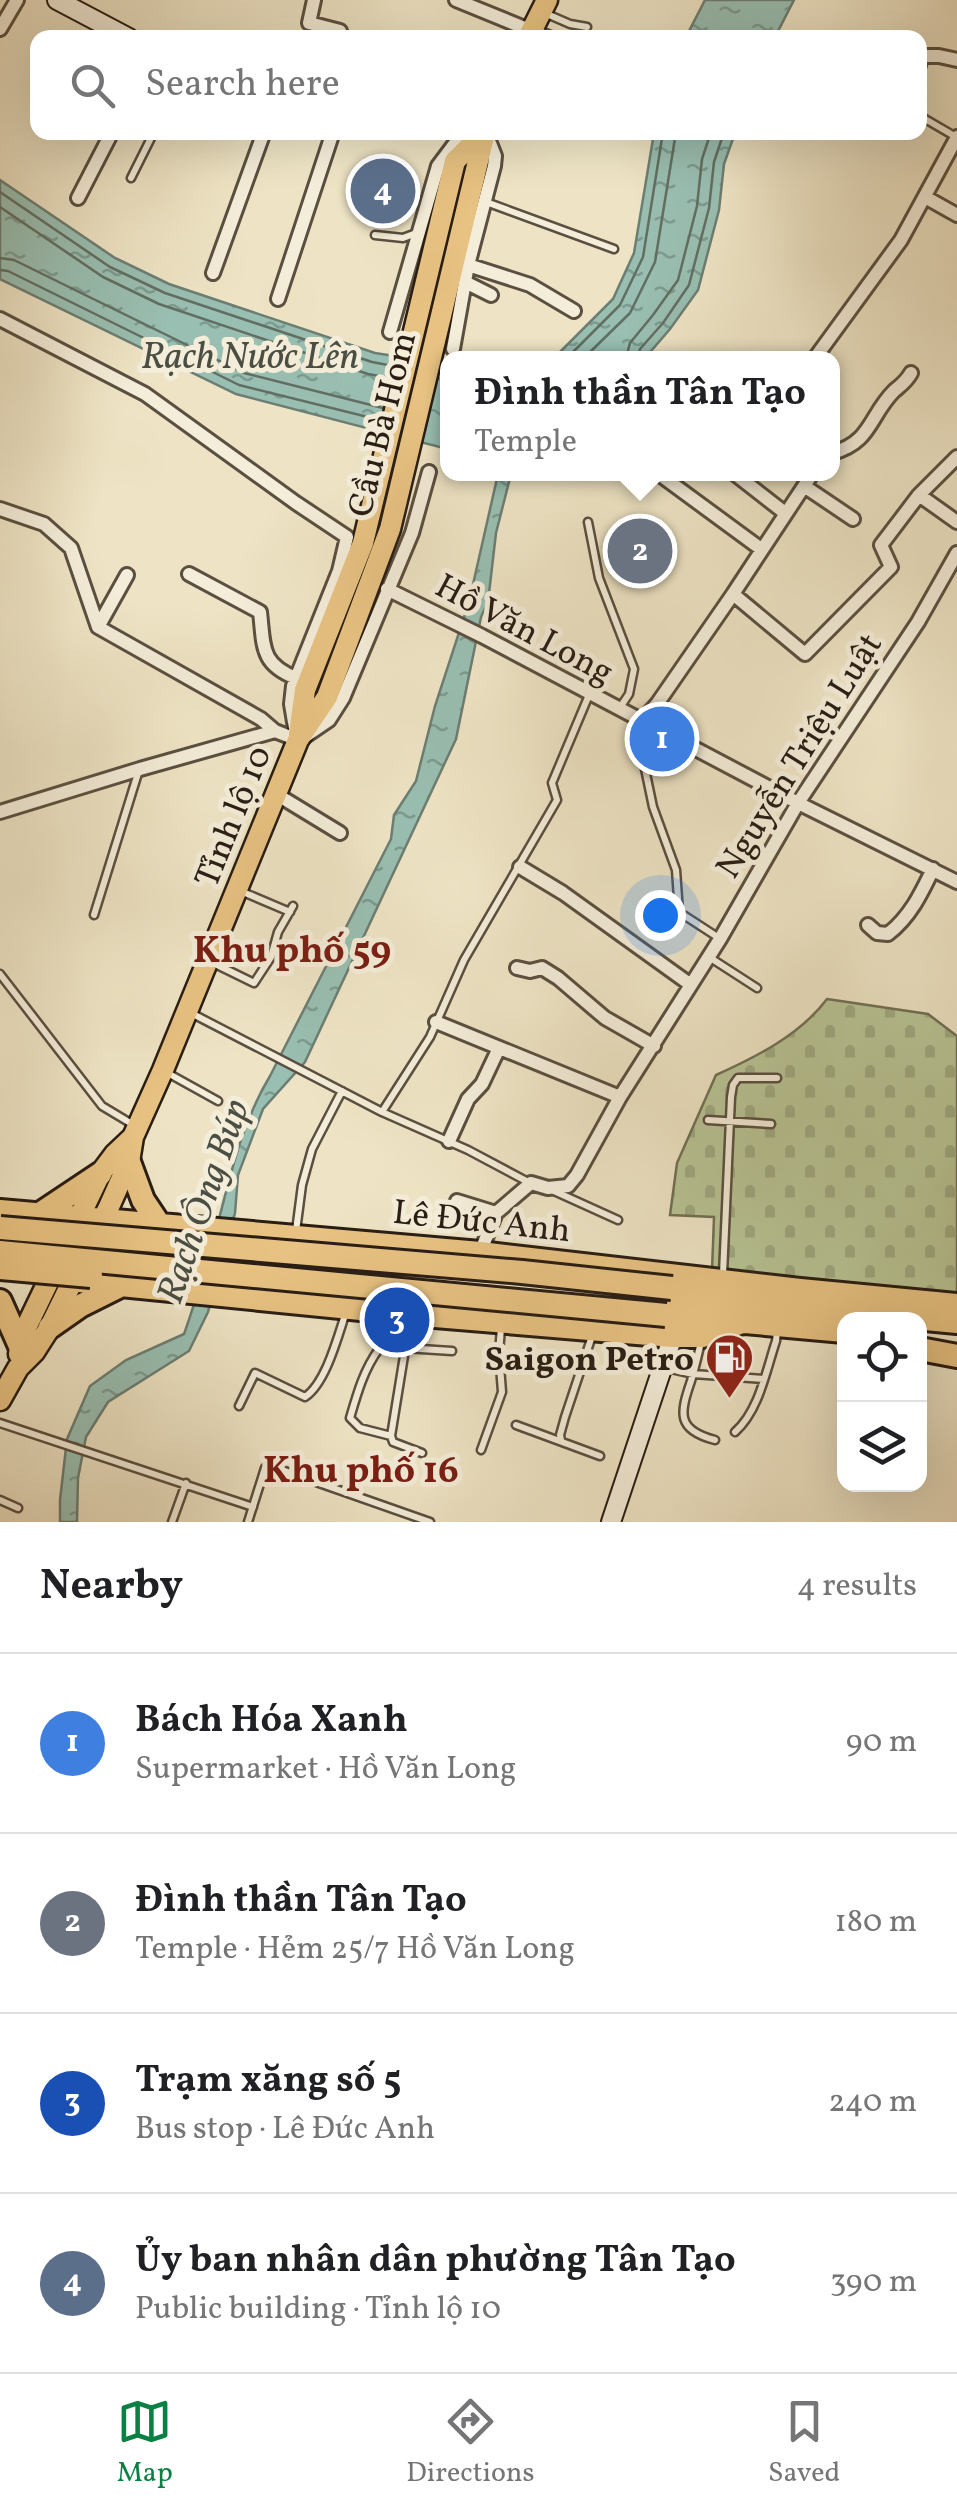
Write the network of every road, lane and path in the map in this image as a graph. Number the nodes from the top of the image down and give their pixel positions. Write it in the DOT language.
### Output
graph roads {
  1 [pos="16,0"];
  2 [pos="57,0"];
  3 [pos="314,0"];
  4 [pos="456,0"];
  5 [pos="539,23"];
  6 [pos="586,27"];
  7 [pos="0,29"];
  8 [pos="114,30"];
  9 [pos="336,30"];
  10 [pos="927,56"];
  11 [pos="957,60"];
  12 [pos="927,120"];
  13 [pos="957,137"];
  14 [pos="108,140"];
  15 [pos="150,140"];
  16 [pos="261,140"];
  17 [pos="330,140"];
  18 [pos="459,140"];
  19 [pos="476,140"];
  20 [pos="482,140"];
  21 [pos="488,140"];
  22 [pos="131,178"];
  23 [pos="925,197"];
  24 [pos="78,198"];
  25 [pos="485,202"];
  26 [pos="957,216"];
  27 [pos="420,231"];
  28 [pos="376,236"];
  29 [pos="614,248"];
  30 [pos="468,265"];
  31 [pos="213,273"];
  32 [pos="465,282"];
  33 [pos="492,295"];
  34 [pos="278,299"];
  35 [pos="574,310"];
  36 [pos="0,319"];
  37 [pos="390,332"];
  38 [pos="453,349"];
  39 [pos="820,351"];
  40 [pos="911,374"];
  41 [pos="840,451"];
  42 [pos="957,457"];
  43 [pos="429,472"];
  44 [pos="668,481"];
  45 [pos="744,481"];
  46 [pos="807,481"];
  47 [pos="809,481"];
  48 [pos="920,495"];
  49 [pos="0,509"];
  50 [pos="785,513"];
  51 [pos="853,520"];
  52 [pos="588,522"];
  53 [pos="957,522"];
  54 [pos="761,549"];
  55 [pos="957,553"];
  56 [pos="190,574"];
  57 [pos="127,575"];
  58 [pos="387,589"];
  59 [pos="733,594"];
  60 [pos="98,627"];
  61 [pos="300,684"];
  62 [pos="589,695"];
  63 [pos="328,697"];
  64 [pos="619,710"];
  65 [pos="642,721"];
  66 [pos="275,731"];
  67 [pos="298,740"];
  68 [pos="140,769"];
  69 [pos="276,794"];
  70 [pos="798,803"];
  71 [pos="0,812"];
  72 [pos="340,833"];
  73 [pos="520,867"];
  74 [pos="933,869"];
  75 [pos="957,882"];
  76 [pos="237,890"];
  77 [pos="94,915"];
  78 [pos="868,926"];
  79 [pos="720,939"];
  80 [pos="708,957"];
  81 [pos="208,961"];
  82 [pos="517,968"];
  83 [pos="0,974"];
  84 [pos="691,985"];
  85 [pos="756,988"];
  86 [pos="188,1011"];
  87 [pos="436,1022"];
  88 [pos="654,1046"];
  89 [pos="499,1048"];
  90 [pos="164,1070"];
  91 [pos="777,1078"];
  92 [pos="342,1091"];
  93 [pos="620,1096"];
  94 [pos="218,1102"];
  95 [pos="382,1112"];
  96 [pos="708,1120"];
  97 [pos="729,1122"];
  98 [pos="770,1124"];
  99 [pos="135,1132"];
  100 [pos="449,1141"];
  101 [pos="129,1162"];
  102 [pos="100,1174"];
  103 [pos="531,1183"];
  104 [pos="548,1188"];
  105 [pos="457,1201"];
  106 [pos="0,1211"];
  107 [pos="496,1213"];
  108 [pos="40,1214"];
  109 [pos="79,1218"];
  110 [pos="103,1220"];
  111 [pos="618,1220"];
  112 [pos="161,1227"];
  113 [pos="0,1228"];
  114 [pos="295,1237"];
  115 [pos="0,1241"];
  116 [pos="0,1252"];
  117 [pos="480,1253"];
  118 [pos="0,1272"];
  119 [pos="49,1279"];
  120 [pos="75,1281"];
  121 [pos="122,1285"];
  122 [pos="148,1288"];
  123 [pos="722,1291"];
  124 [pos="895,1299"];
  125 [pos="0,1301"];
  126 [pos="281,1302"];
  127 [pos="957,1305"];
  128 [pos="671,1306"];
  129 [pos="347,1308"];
  130 [pos="823,1310"];
  131 [pos="410,1314"];
  132 [pos="699,1317"];
  133 [pos="501,1322"];
  134 [pos="957,1322"];
  135 [pos="778,1325"];
  136 [pos="50,1327"];
  137 [pos="594,1329"];
  138 [pos="837,1329"];
  139 [pos="927,1341"];
  140 [pos="405,1348"];
  141 [pos="927,1350"];
  142 [pos="452,1352"];
  143 [pos="956,1353"];
  144 [pos="19,1357"];
  145 [pos="663,1368"];
  146 [pos="693,1374"];
  147 [pos="764,1380"];
  148 [pos="0,1400"];
  149 [pos="239,1406"];
  150 [pos="0,1423"];
  151 [pos="516,1425"];
  152 [pos="735,1432"];
  153 [pos="391,1436"];
  154 [pos="561,1440"];
  155 [pos="715,1440"];
  156 [pos="482,1450"];
  157 [pos="422,1452"];
  158 [pos="600,1456"];
  159 [pos="186,1483"];
  160 [pos="0,1500"];
  161 [pos="253,1507"];
  162 [pos="18,1508"];
  163 [pos="172,1522"];
  164 [pos="248,1522"];
  165 [pos="430,1522"];
  166 [pos="612,1522"];
  1 -- 7 [label="street"];
  2 -- 8 [label="street"];
  3 -- 9 [label="street"];
  4 -- 5 [label="street"];
  5 -- 6 [label="lane"];
  10 -- 11 [label="street"];
  12 -- 13 [label="lane"];
  13 -- 23 [label="street"];
  14 -- 24 [label="street"];
  15 -- 22 [label="lane"];
  16 -- 31 [label="street"];
  17 -- 34 [label="street"];
  18 -- 27 [label="street"];
  19 -- 61 [label="main road, Cầu Bà Hom"];
  20 -- 63 [label="main road, Cầu Bà Hom"];
  21 -- 25 [label="street"];
  23 -- 26 [label="street"];
  23 -- 39 [label="street"];
  25 -- 29 [label="lane"];
  25 -- 30 [label="street"];
  27 -- 28 [label="lane"];
  27 -- 37 [label="street"];
  30 -- 32 [label="street"];
  30 -- 35 [label="street"];
  32 -- 33 [label="street"];
  32 -- 38 [label="street"];
  36 -- 61 [label="street, Tỉnh lộ 10"];
  40 -- 41 [label="street"];
  42 -- 48 [label="street"];
  43 -- 58 [label="street, Tỉnh lộ 10"];
  44 -- 54 [label="street"];
  45 -- 50 [label="street"];
  46 -- 50 [label="street"];
  47 -- 51 [label="street"];
  48 -- 53 [label="street"];
  48 -- 59 [label="street"];
  49 -- 60 [label="street"];
  50 -- 54 [label="street"];
  52 -- 64 [label="lane"];
  54 -- 59 [label="street"];
  55 -- 70 [label="street, Nguyễn Triệu Luật"];
  56 -- 61 [label="street"];
  57 -- 60 [label="street"];
  58 -- 62 [label="street, Hồ Văn Long"];
  58 -- 67 [label="street, Tỉnh lộ 10"];
  59 -- 65 [label="street"];
  60 -- 66 [label="street"];
  61 -- 67 [label="main road, Tỉnh lộ 10"];
  62 -- 64 [label="street, Hồ Văn Long"];
  62 -- 73 [label="lane"];
  63 -- 67 [label="main road, Tỉnh lộ 10"];
  64 -- 65 [label="street, Hồ Văn Long"];
  65 -- 70 [label="street, Hồ Văn Long"];
  65 -- 79 [label="lane"];
  66 -- 67 [label="street"];
  66 -- 68 [label="street"];
  67 -- 69 [label="main road, Tỉnh lộ 10"];
  68 -- 71 [label="street"];
  68 -- 77 [label="lane"];
  69 -- 72 [label="street"];
  69 -- 76 [label="main road, Tỉnh lộ 10"];
  70 -- 74 [label="street, Hồ Văn Long"];
  70 -- 79 [label="street, Nguyễn Triệu Luật"];
  73 -- 84 [label="street"];
  73 -- 87 [label="lane"];
  74 -- 75 [label="street, Hồ Văn Long"];
  74 -- 78 [label="street"];
  76 -- 81 [label="main road, Tỉnh lộ 10"];
  76 -- 81 [label="lane"];
  79 -- 80 [label="street, Nguyễn Triệu Luật"];
  80 -- 84 [label="street, Nguyễn Triệu Luật"];
  80 -- 85 [label="lane"];
  81 -- 86 [label="main road, Tỉnh lộ 10"];
  82 -- 88 [label="street"];
  83 -- 99 [label="lane"];
  84 -- 88 [label="street, Nguyễn Triệu Luật"];
  86 -- 90 [label="main road, Tỉnh lộ 10"];
  86 -- 92 [label="lane"];
  87 -- 89 [label="street"];
  87 -- 95 [label="lane"];
  88 -- 93 [label="street, Nguyễn Triệu Luật"];
  89 -- 93 [label="street"];
  89 -- 100 [label="street"];
  90 -- 94 [label="lane"];
  90 -- 99 [label="main road, Tỉnh lộ 10"];
  91 -- 97 [label="lane"];
  92 -- 95 [label="lane"];
  92 -- 114 [label="lane"];
  93 -- 104 [label="street, Nguyễn Triệu Luật"];
  95 -- 100 [label="lane"];
  96 -- 97 [label="lane"];
  97 -- 98 [label="lane"];
  97 -- 123 [label="lane"];
  99 -- 101 [label="main road, Tỉnh lộ 10"];
  99 -- 102 [label="main road, Tỉnh lộ 10"];
  100 -- 103 [label="lane"];
  101 -- 110 [label="main road, Tỉnh lộ 10"];
  101 -- 112 [label="highway"];
  102 -- 108 [label="highway"];
  102 -- 109 [label="main road, Tỉnh lộ 10"];
  103 -- 104 [label="street"];
  103 -- 107 [label="street"];
  104 -- 111 [label="lane"];
  105 -- 107 [label="street"];
  106 -- 108 [label="highway, Lê Đức Anh"];
  107 -- 117 [label="street"];
  108 -- 109 [label="highway, Lê Đức Anh"];
  109 -- 110 [label="highway, Lê Đức Anh"];
  109 -- 119 [label="main road, Tỉnh lộ 10"];
  110 -- 112 [label="highway, Lê Đức Anh"];
  110 -- 120 [label="main road, Tỉnh lộ 10"];
  112 -- 114 [label="highway, Lê Đức Anh"];
  112 -- 122 [label="highway"];
  113 -- 128 [label="highway, bridge"];
  114 -- 117 [label="highway, Lê Đức Anh"];
  114 -- 126 [label="highway"];
  115 -- 128 [label="highway"];
  116 -- 128 [label="highway, bridge"];
  117 -- 128 [label="highway, Lê Đức Anh"];
  118 -- 119 [label="highway"];
  118 -- 128 [label="highway, bridge"];
  119 -- 120 [label="highway"];
  119 -- 144 [label="main road, Tỉnh lộ 10"];
  120 -- 121 [label="highway"];
  120 -- 136 [label="main road, Tỉnh lộ 10"];
  121 -- 122 [label="highway"];
  121 -- 136 [label="highway"];
  122 -- 126 [label="highway"];
  123 -- 124 [label="highway"];
  123 -- 128 [label="highway"];
  123 -- 130 [label="highway"];
  123 -- 132 [label="highway"];
  124 -- 127 [label="highway"];
  124 -- 130 [label="highway"];
  125 -- 144 [label="highway"];
  126 -- 129 [label="highway"];
  128 -- 132 [label="highway"];
  128 -- 132 [label="highway"];
  128 -- 137 [label="highway"];
  128 -- 145 [label="street"];
  129 -- 131 [label="highway"];
  129 -- 149 [label="lane"];
  130 -- 134 [label="highway"];
  131 -- 133 [label="highway"];
  131 -- 140 [label="lane"];
  132 -- 135 [label="highway"];
  132 -- 146 [label="lane"];
  133 -- 137 [label="highway"];
  133 -- 156 [label="lane"];
  135 -- 138 [label="highway"];
  135 -- 147 [label="lane"];
  136 -- 144 [label="main road, Tỉnh lộ 10"];
  137 -- 154 [label="lane"];
  139 -- 143 [label="highway"];
  140 -- 142 [label="lane"];
  140 -- 153 [label="lane"];
  140 -- 153 [label="lane"];
  141 -- 143 [label="highway"];
  144 -- 148 [label="main road, Tỉnh lộ 10"];
  145 -- 146 [label="lane"];
  145 -- 166 [label="street"];
  146 -- 147 [label="lane"];
  146 -- 155 [label="lane"];
  147 -- 152 [label="lane"];
  150 -- 159 [label="lane"];
  151 -- 154 [label="lane"];
  153 -- 157 [label="lane"];
  154 -- 158 [label="lane"];
  159 -- 161 [label="lane"];
  159 -- 163 [label="lane"];
  160 -- 162 [label="lane"];
  161 -- 164 [label="lane"];
  161 -- 165 [label="lane"];
}
